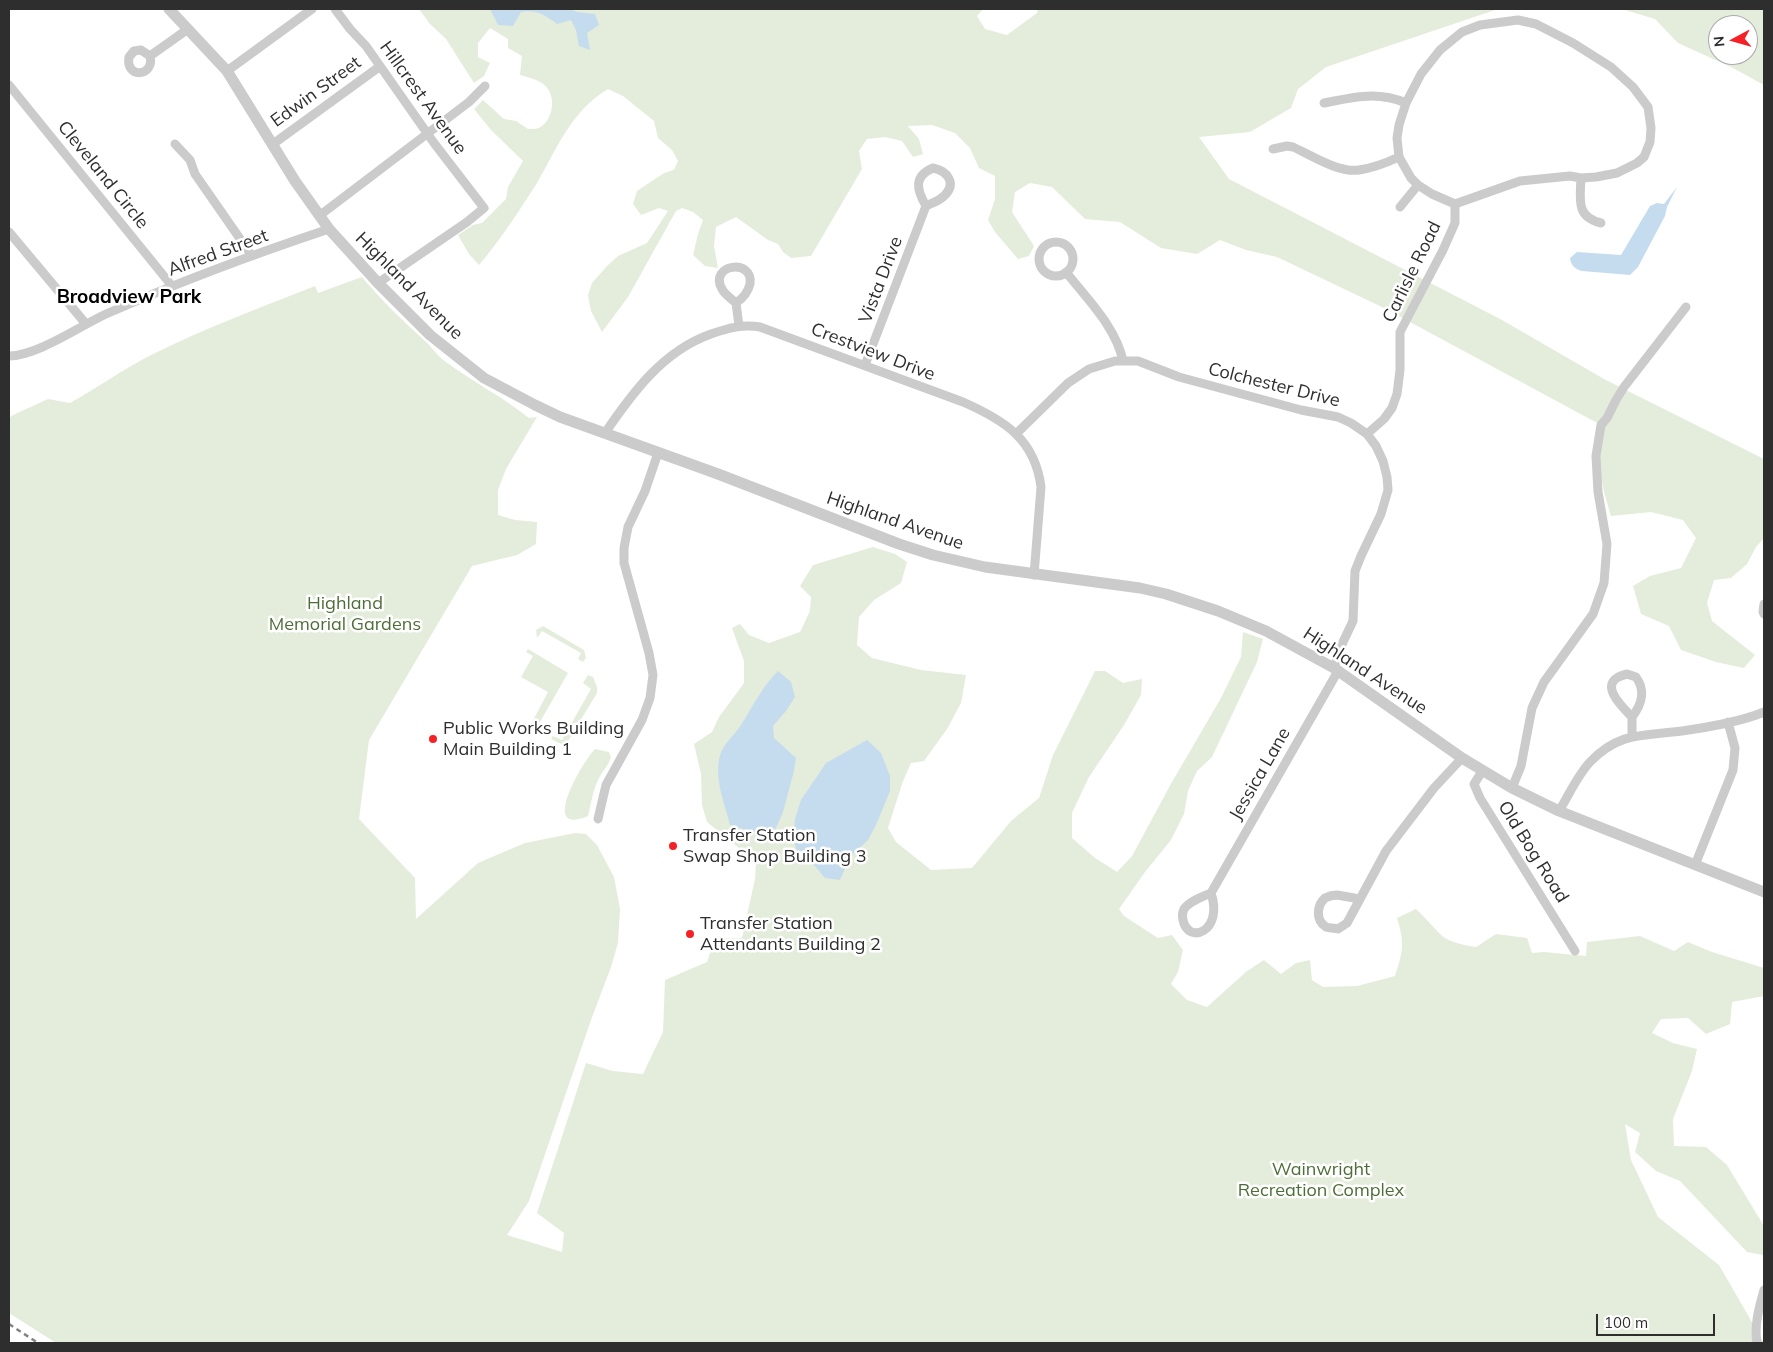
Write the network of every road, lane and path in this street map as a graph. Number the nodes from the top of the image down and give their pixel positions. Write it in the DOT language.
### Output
graph roads {
  1 [pos="169,9"];
  2 [pos="312,9"];
  3 [pos="335,9"];
  4 [pos="188,29"];
  5 [pos="150,56"];
  6 [pos="379,67"];
  7 [pos="227,71"];
  8 [pos="9,85"];
  9 [pos="485,86"];
  10 [pos="1324,103"];
  11 [pos="1406,103"];
  12 [pos="428,134"];
  13 [pos="175,144"];
  14 [pos="273,144"];
  15 [pos="1273,149"];
  16 [pos="1399,157"];
  17 [pos="1581,178"];
  18 [pos="1418,186"];
  19 [pos="1455,204"];
  20 [pos="926,206"];
  21 [pos="1400,207"];
  22 [pos="319,216"];
  23 [pos="1601,223"];
  24 [pos="329,229"];
  25 [pos="9,232"];
  26 [pos="252,256"];
  27 [pos="1066,272"];
  28 [pos="378,283"];
  29 [pos="172,286"];
  30 [pos="736,303"];
  31 [pos="1686,307"];
  32 [pos="86,324"];
  33 [pos="739,326"];
  34 [pos="9,356"];
  35 [pos="1123,361"];
  36 [pos="865,365"];
  37 [pos="605,433"];
  38 [pos="1016,434"];
  39 [pos="1367,434"];
  40 [pos="658,453"];
  41 [pos="1034,574"];
  42 [pos="1764,604"];
  43 [pos="1764,614"];
  44 [pos="1347,634"];
  45 [pos="1336,670"];
  46 [pos="1764,712"];
  47 [pos="1632,717"];
  48 [pos="1728,722"];
  49 [pos="1632,736"];
  50 [pos="1462,758"];
  51 [pos="1483,770"];
  52 [pos="1512,788"];
  53 [pos="1559,810"];
  54 [pos="598,819"];
  55 [pos="1695,865"];
  56 [pos="1764,892"];
  57 [pos="1211,893"];
  58 [pos="1360,899"];
  59 [pos="1575,950"];
  60 [pos="1764,1290"];
  61 [pos="1757,1343"];
  1 -- 4 [label="street, Highland Avenue"];
  2 -- 7 [label="street"];
  3 -- 6 [label="street, Hillcrest Avenue"];
  4 -- 5 [label="street"];
  4 -- 7 [label="street, Highland Avenue"];
  6 -- 12 [label="street, Hillcrest Avenue"];
  6 -- 14 [label="street, Edwin Street"];
  7 -- 14 [label="street, Highland Avenue"];
  8 -- 29 [label="street, Cleveland Circle"];
  9 -- 12 [label="street"];
  10 -- 11 [label="street"];
  11 -- 16 [label="street"];
  11 -- 17 [label="street"];
  12 -- 22 [label="street"];
  12 -- 28 [label="street, Hillcrest Avenue"];
  13 -- 26 [label="street"];
  14 -- 22 [label="street, Highland Avenue"];
  15 -- 16 [label="street"];
  16 -- 18 [label="street"];
  17 -- 19 [label="street"];
  17 -- 23 [label="street"];
  18 -- 19 [label="street"];
  18 -- 21 [label="street"];
  19 -- 39 [label="street, Carlisle Road"];
  20 -- 36 [label="street, Vista Drive"];
  22 -- 24 [label="street, Highland Avenue"];
  24 -- 26 [label="street, Alfred Street"];
  24 -- 28 [label="street, Highland Avenue"];
  25 -- 32 [label="street"];
  26 -- 29 [label="street, Alfred Street"];
  27 -- 35 [label="street"];
  28 -- 37 [label="street, Highland Avenue"];
  29 -- 32 [label="street, Alfred Street"];
  30 -- 33 [label="street"];
  31 -- 52 [label="street"];
  32 -- 34 [label="street, Alfred Street"];
  33 -- 36 [label="street, Crestview Drive"];
  33 -- 37 [label="street, Crestview Drive"];
  35 -- 38 [label="street, Colchester Drive"];
  35 -- 39 [label="street, Colchester Drive"];
  36 -- 38 [label="street, Crestview Drive"];
  37 -- 40 [label="street, Highland Avenue"];
  38 -- 41 [label="street, Crestview Drive"];
  39 -- 44 [label="street, Colchester Drive"];
  40 -- 41 [label="street, Highland Avenue"];
  40 -- 54 [label="street"];
  41 -- 45 [label="street, Highland Avenue"];
  42 -- 43 [label="street"];
  44 -- 45 [label="street, Jessica Lane"];
  45 -- 50 [label="street, Highland Avenue"];
  45 -- 57 [label="street, Jessica Lane"];
  46 -- 48 [label="street"];
  47 -- 47 [label="street"];
  47 -- 49 [label="street"];
  48 -- 49 [label="street"];
  48 -- 55 [label="street"];
  49 -- 53 [label="street"];
  50 -- 51 [label="street, Highland Avenue"];
  50 -- 58 [label="street"];
  51 -- 52 [label="street, Highland Avenue"];
  51 -- 59 [label="street, Old Bog Road"];
  52 -- 53 [label="street, Highland Avenue"];
  53 -- 55 [label="street, Highland Avenue"];
  55 -- 56 [label="street, Highland Avenue"];
  57 -- 57 [label="street"];
  58 -- 58 [label="street"];
  60 -- 61 [label="street"];
}
